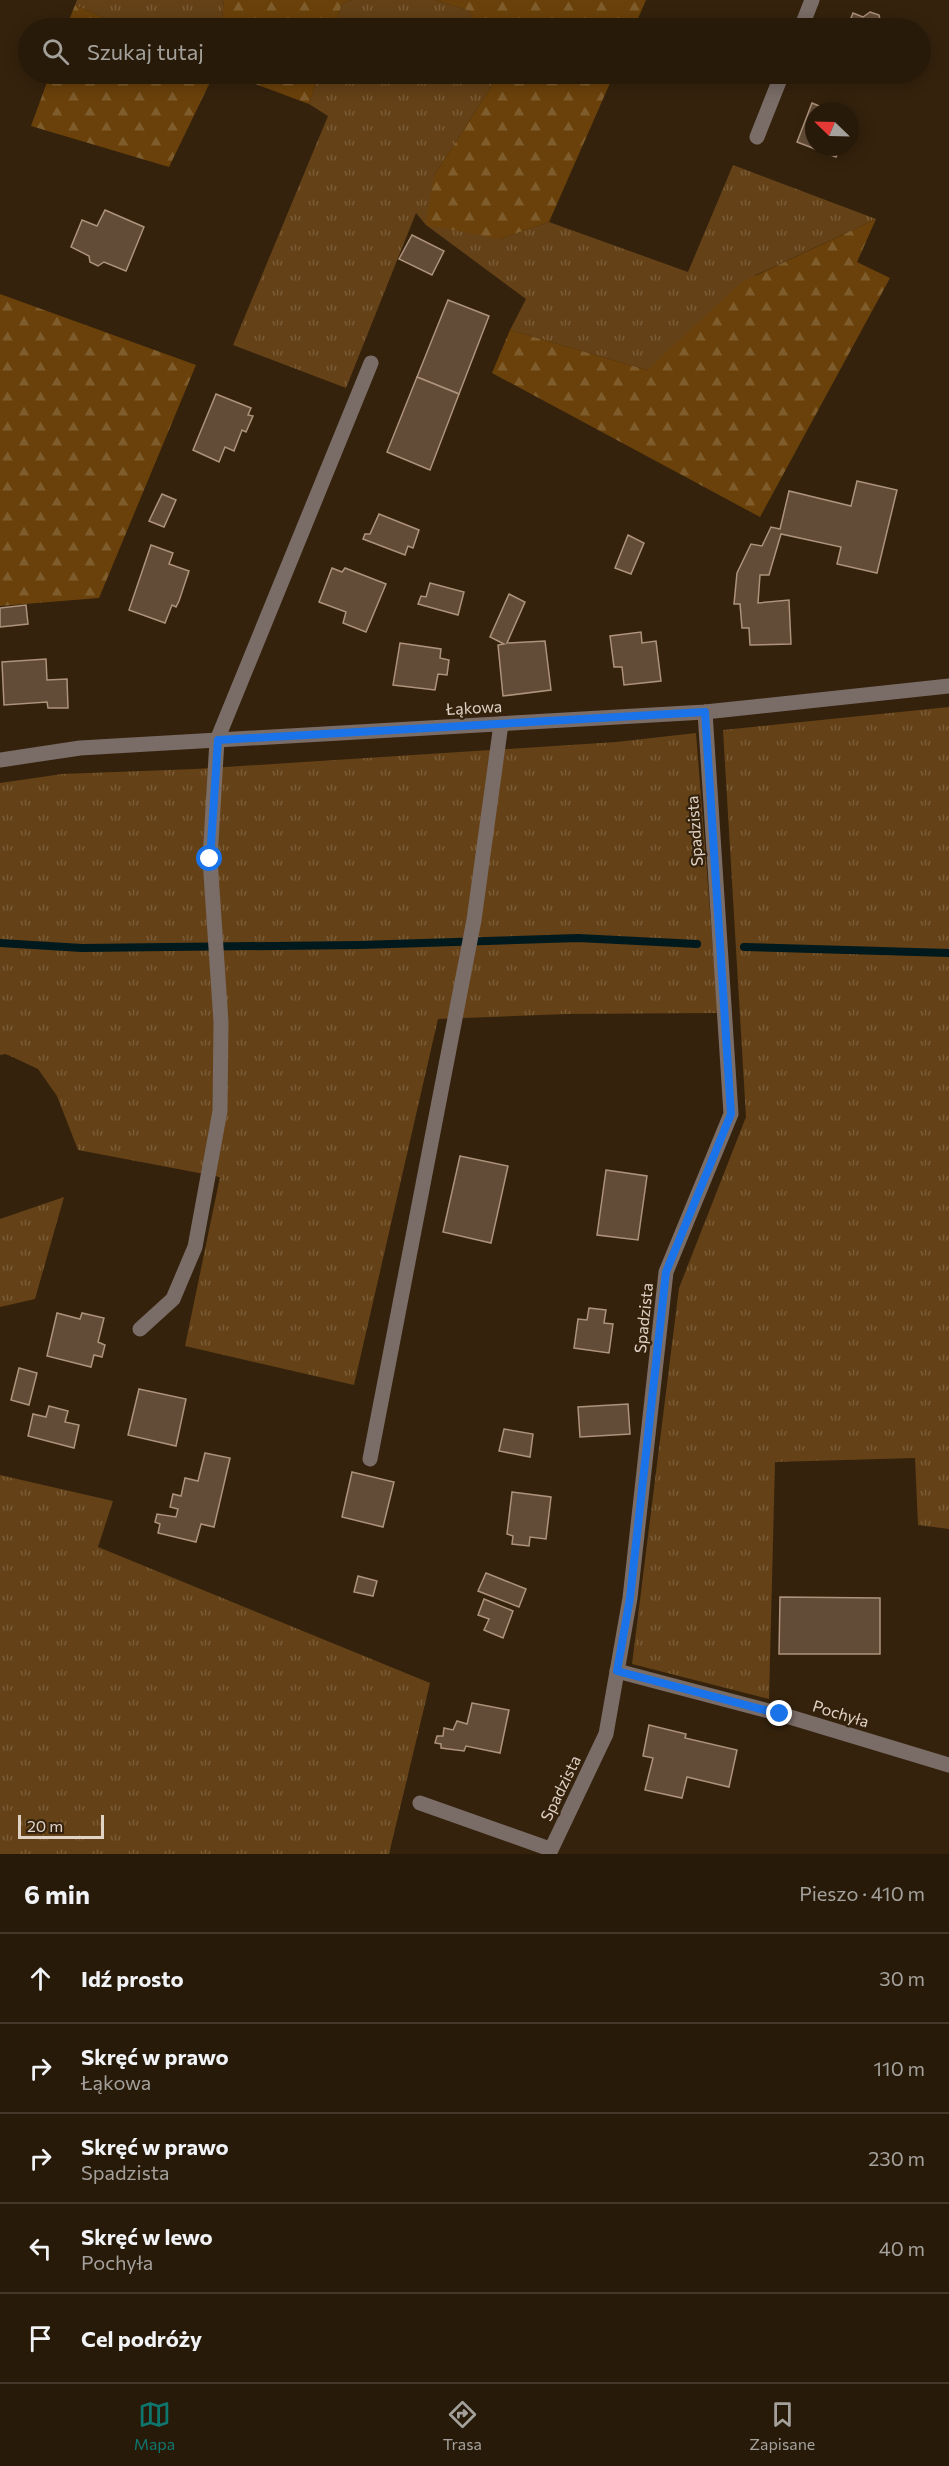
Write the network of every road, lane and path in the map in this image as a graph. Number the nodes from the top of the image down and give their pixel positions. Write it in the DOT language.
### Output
graph roads {
  1 [pos="812,0"];
  2 [pos="805,18"];
  3 [pos="778,84"];
  4 [pos="757,137"];
  5 [pos="371,363"];
  6 [pos="949,686"];
  7 [pos="705,712"];
  8 [pos="501,724"];
  9 [pos="218,740"];
  10 [pos="0,760"];
  11 [pos="140,1329"];
  12 [pos="370,1459"];
  13 [pos="617,1671"];
  14 [pos="949,1765"];
  15 [pos="420,1803"];
  16 [pos="549,1852"];
  1 -- 2 [label="street"];
  3 -- 4 [label="street"];
  5 -- 9 [label="street"];
  6 -- 7 [label="street, Łąkowa"];
  7 -- 8 [label="street, Łąkowa"];
  7 -- 13 [label="street, Spadzista"];
  8 -- 9 [label="street, Łąkowa"];
  8 -- 12 [label="street"];
  9 -- 10 [label="street, Łąkowa"];
  9 -- 11 [label="street"];
  13 -- 14 [label="street, Pochyła"];
  13 -- 16 [label="street, Spadzista"];
  15 -- 16 [label="street"];
}
